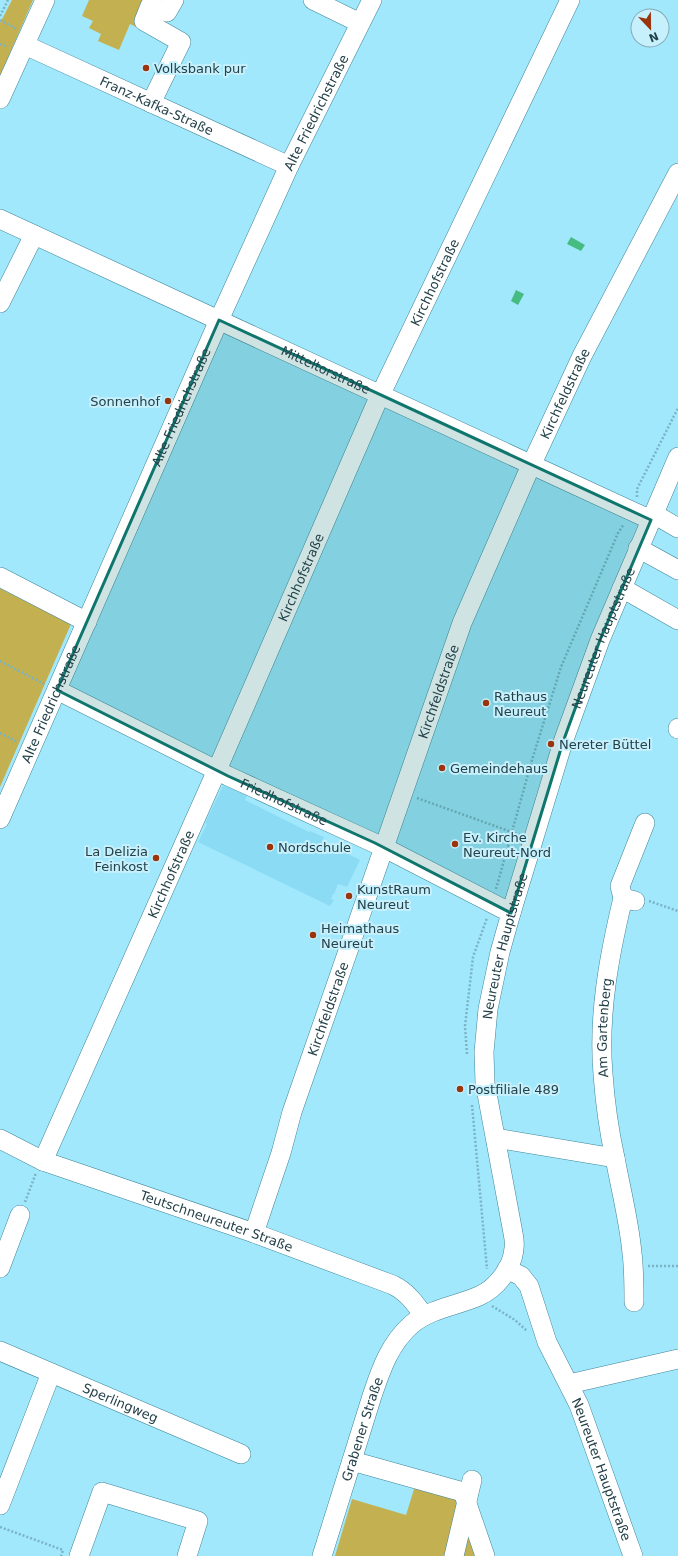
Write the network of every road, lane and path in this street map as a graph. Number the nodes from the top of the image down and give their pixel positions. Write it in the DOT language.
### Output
graph roads {
  1 [pos="8,0"];
  2 [pos="46,0"];
  3 [pos="174,0"];
  4 [pos="313,0"];
  5 [pos="372,0"];
  6 [pos="570,0"];
  7 [pos="0,16"];
  8 [pos="360,23"];
  9 [pos="25,45"];
  10 [pos="0,99"];
  11 [pos="151,103"];
  12 [pos="289,166"];
  13 [pos="678,173"];
  14 [pos="0,219"];
  15 [pos="34,235"];
  16 [pos="0,303"];
  17 [pos="219,320"];
  18 [pos="381,394"];
  19 [pos="678,408"];
  20 [pos="678,457"];
  21 [pos="532,464"];
  22 [pos="632,510"];
  23 [pos="652,517"];
  24 [pos="678,528"];
  25 [pos="638,548"];
  26 [pos="678,570"];
  27 [pos="0,577"];
  28 [pos="622,588"];
  29 [pos="678,620"];
  30 [pos="87,622"];
  31 [pos="0,661"];
  32 [pos="57,690"];
  33 [pos="217,770"];
  34 [pos="402,792"];
  35 [pos="0,819"];
  36 [pos="645,823"];
  37 [pos="511,832"];
  38 [pos="533,840"];
  39 [pos="383,847"];
  40 [pos="637,901"];
  41 [pos="492,903"];
  42 [pos="678,911"];
  43 [pos="511,913"];
  44 [pos="496,1138"];
  45 [pos="0,1139"];
  46 [pos="615,1158"];
  47 [pos="44,1161"];
  48 [pos="20,1215"];
  49 [pos="254,1233"];
  50 [pos="633,1266"];
  51 [pos="678,1266"];
  52 [pos="0,1268"];
  53 [pos="507,1269"];
  54 [pos="478,1301"];
  55 [pos="634,1302"];
  56 [pos="424,1316"];
  57 [pos="547,1342"];
  58 [pos="0,1351"];
  59 [pos="678,1359"];
  60 [pos="50,1373"];
  61 [pos="569,1384"];
  62 [pos="241,1454"];
  63 [pos="352,1461"];
  64 [pos="472,1480"];
  65 [pos="467,1501"];
  66 [pos="0,1505"];
  67 [pos="0,1527"];
  68 [pos="61,1556"];
  69 [pos="79,1556"];
  70 [pos="187,1556"];
  71 [pos="322,1556"];
  72 [pos="454,1556"];
  73 [pos="485,1556"];
  74 [pos="632,1556"];
  1 -- 7 [label="path"];
  2 -- 9 [label="street"];
  3 -- 11 [label="street"];
  4 -- 8 [label="street"];
  5 -- 8 [label="street, Alte Friedrichstraße"];
  6 -- 18 [label="street, Kirchhofstraße"];
  8 -- 12 [label="street, Alte Friedrichstraße"];
  9 -- 10 [label="street"];
  9 -- 11 [label="street, Franz-Kafka-Straße"];
  11 -- 12 [label="street, Franz-Kafka-Straße"];
  12 -- 17 [label="street, Alte Friedrichstraße"];
  13 -- 21 [label="street, Kirchfeldstraße"];
  14 -- 15 [label="street, Mitteltorstraße"];
  15 -- 16 [label="street"];
  15 -- 17 [label="street, Mitteltorstraße"];
  17 -- 18 [label="street, Mitteltorstraße"];
  17 -- 30 [label="street, Alte Friedrichstraße"];
  18 -- 21 [label="street, Mitteltorstraße"];
  18 -- 33 [label="street, Kirchhofstraße"];
  19 -- 22 [label="path"];
  20 -- 23 [label="street, Neureuter Hauptstraße"];
  21 -- 22 [label="street, Mitteltorstraße"];
  21 -- 34 [label="street, Kirchfeldstraße"];
  22 -- 23 [label="street, Mitteltorstraße"];
  22 -- 37 [label="path"];
  23 -- 24 [label="street"];
  23 -- 25 [label="street, Neureuter Hauptstraße"];
  25 -- 26 [label="street"];
  25 -- 28 [label="street, Neureuter Hauptstraße"];
  27 -- 30 [label="street"];
  28 -- 29 [label="street"];
  28 -- 38 [label="street, Neureuter Hauptstraße"];
  30 -- 32 [label="street, Alte Friedrichstraße"];
  31 -- 32 [label="path"];
  32 -- 33 [label="street, Friedhofstraße"];
  32 -- 35 [label="street, Alte Friedrichstraße"];
  33 -- 39 [label="street, Friedhofstraße"];
  33 -- 47 [label="street, Kirchhofstraße"];
  34 -- 37 [label="path"];
  34 -- 39 [label="street, Kirchfeldstraße"];
  36 -- 40 [label="street, Am Gartenberg"];
  37 -- 38 [label="path"];
  37 -- 41 [label="path"];
  38 -- 43 [label="street, Neureuter Hauptstraße"];
  39 -- 41 [label="street, Friedhofstraße"];
  39 -- 49 [label="street, Kirchfeldstraße"];
  40 -- 42 [label="path"];
  40 -- 46 [label="street, Am Gartenberg"];
  41 -- 43 [label="street, Friedhofstraße"];
  43 -- 44 [label="street, Neureuter Hauptstraße"];
  44 -- 46 [label="street"];
  44 -- 53 [label="street, Neureuter Hauptstraße"];
  45 -- 47 [label="street, Teutschneureuter Straße"];
  46 -- 50 [label="street, Am Gartenberg"];
  47 -- 48 [label="path"];
  47 -- 49 [label="street, Teutschneureuter Straße"];
  48 -- 52 [label="street"];
  49 -- 56 [label="street, Teutschneureuter Straße"];
  50 -- 51 [label="path"];
  50 -- 55 [label="street, Am Gartenberg"];
  53 -- 54 [label="street, Neureuter Hauptstraße"];
  53 -- 57 [label="street, Neureuter Hauptstraße"];
  54 -- 56 [label="street, Neureuter Hauptstraße"];
  54 -- 57 [label="path"];
  56 -- 63 [label="street, Grabener Straße"];
  57 -- 61 [label="street, Neureuter Hauptstraße"];
  58 -- 60 [label="street, Sperlingweg"];
  59 -- 61 [label="street, Neureuter Hauptstraße"];
  60 -- 62 [label="street, Sperlingweg"];
  60 -- 66 [label="street"];
  61 -- 74 [label="street, Neureuter Hauptstraße"];
  63 -- 65 [label="street"];
  63 -- 71 [label="street, Grabener Straße"];
  64 -- 65 [label="street"];
  65 -- 72 [label="street"];
  65 -- 73 [label="street"];
  67 -- 68 [label="path"];
  69 -- 70 [label="street"];
}
